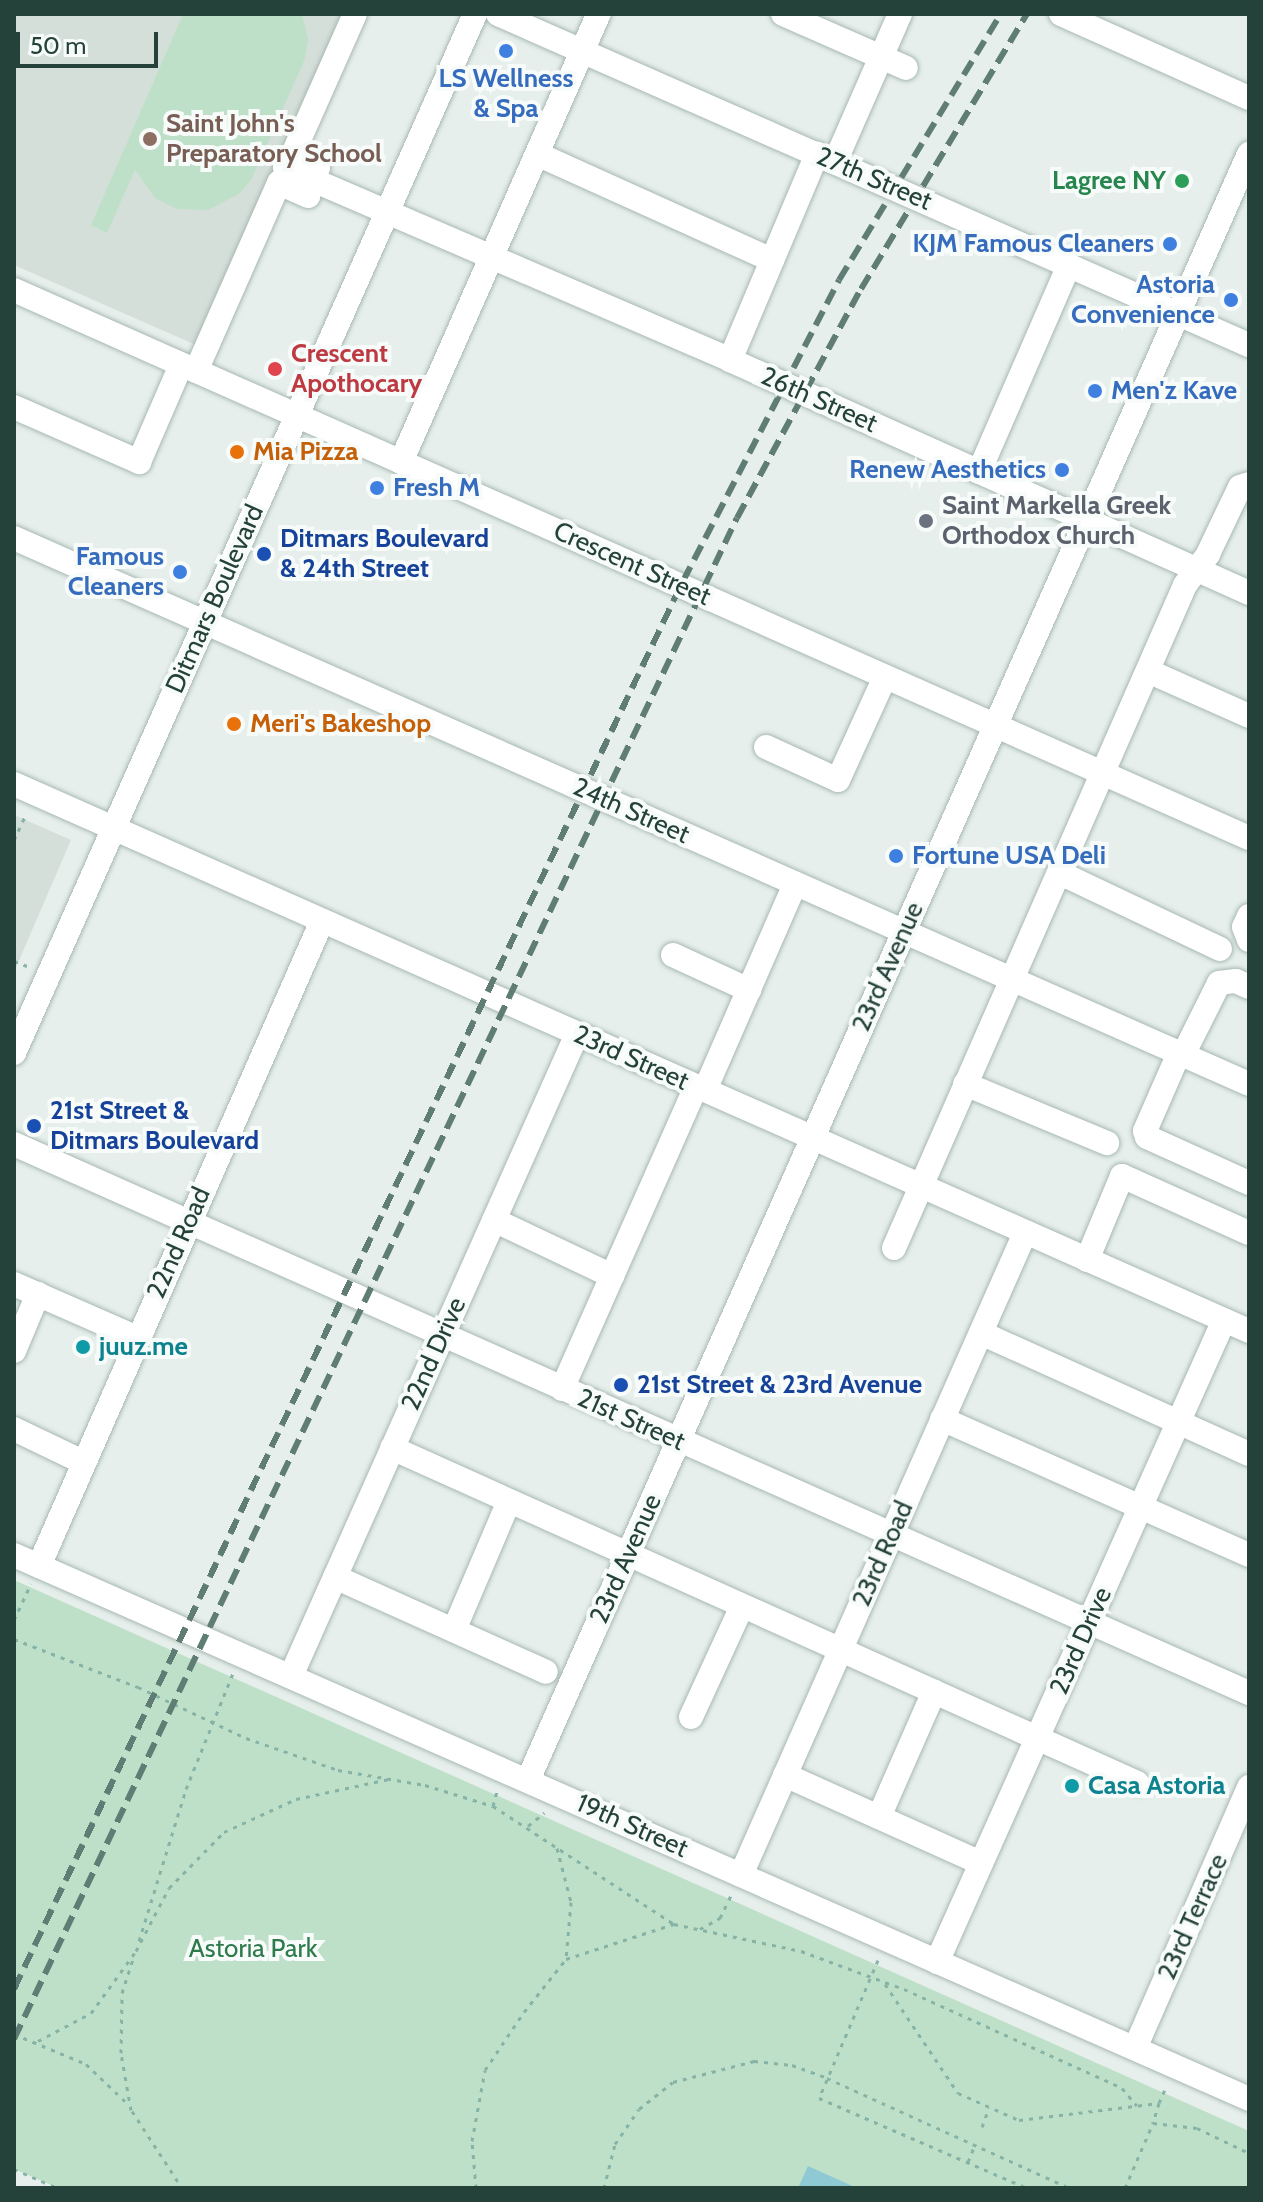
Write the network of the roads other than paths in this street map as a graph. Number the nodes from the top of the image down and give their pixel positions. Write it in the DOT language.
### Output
graph roads {
  1 [pos="355,14"];
  2 [pos="475,14"];
  3 [pos="498,14"];
  4 [pos="599,14"];
  5 [pos="783,14"];
  6 [pos="900,14"];
  7 [pos="1061,14"];
  8 [pos="582,52"];
  9 [pos="880,56"];
  10 [pos="906,68"];
  11 [pos="1249,98"];
  12 [pos="537,154"];
  13 [pos="1249,154"];
  14 [pos="826,158"];
  15 [pos="285,168"];
  16 [pos="376,207"];
  17 [pos="492,255"];
  18 [pos="772,260"];
  19 [pos="1069,265"];
  20 [pos="14,290"];
  21 [pos="1177,314"];
  22 [pos="1249,345"];
  23 [pos="730,360"];
  24 [pos="189,368"];
  25 [pos="14,407"];
  26 [pos="296,415"];
  27 [pos="401,462"];
  28 [pos="979,472"];
  29 [pos="1249,484"];
  30 [pos="1086,520"];
  31 [pos="14,538"];
  32 [pos="1197,570"];
  33 [pos="1249,593"];
  34 [pos="206,623"];
  35 [pos="1148,671"];
  36 [pos="885,677"];
  37 [pos="1249,716"];
  38 [pos="994,726"];
  39 [pos="766,747"];
  40 [pos="1104,774"];
  41 [pos="14,784"];
  42 [pos="114,828"];
  43 [pos="1249,838"];
  44 [pos="1060,873"];
  45 [pos="795,884"];
  46 [pos="1249,916"];
  47 [pos="322,921"];
  48 [pos="903,931"];
  49 [pos="1249,940"];
  50 [pos="1220,949"];
  51 [pos="673,955"];
  52 [pos="1011,979"];
  53 [pos="1249,987"];
  54 [pos="749,990"];
  55 [pos="577,1034"];
  56 [pos="14,1053"];
  57 [pos="1181,1054"];
  58 [pos="965,1084"];
  59 [pos="1249,1084"];
  60 [pos="700,1088"];
  61 [pos="812,1138"];
  62 [pos="1107,1143"];
  63 [pos="14,1144"];
  64 [pos="1249,1183"];
  65 [pos="920,1187"];
  66 [pos="494,1220"];
  67 [pos="186,1223"];
  68 [pos="1025,1233"];
  69 [pos="1249,1233"];
  70 [pos="894,1248"];
  71 [pos="1087,1260"];
  72 [pos="612,1276"];
  73 [pos="14,1284"];
  74 [pos="38,1294"];
  75 [pos="1224,1320"];
  76 [pos="1249,1331"];
  77 [pos="981,1333"];
  78 [pos="442,1336"];
  79 [pos="137,1338"];
  80 [pos="14,1351"];
  81 [pos="562,1389"];
  82 [pos="942,1419"];
  83 [pos="1179,1422"];
  84 [pos="14,1429"];
  85 [pos="678,1441"];
  86 [pos="392,1448"];
  87 [pos="1249,1454"];
  88 [pos="83,1462"];
  89 [pos="509,1501"];
  90 [pos="1141,1507"];
  91 [pos="891,1535"];
  92 [pos="14,1555"];
  93 [pos="628,1555"];
  94 [pos="1249,1555"];
  95 [pos="35,1574"];
  96 [pos="335,1577"];
  97 [pos="742,1606"];
  98 [pos="1090,1622"];
  99 [pos="454,1630"];
  100 [pos="840,1650"];
  101 [pos="546,1672"];
  102 [pos="291,1676"];
  103 [pos="934,1692"];
  104 [pos="1249,1693"];
  105 [pos="691,1717"];
  106 [pos="1037,1738"];
  107 [pos="785,1775"];
  108 [pos="528,1780"];
  109 [pos="1137,1783"];
  110 [pos="1249,1787"];
  111 [pos="879,1817"];
  112 [pos="981,1863"];
  113 [pos="737,1884"];
  114 [pos="937,1962"];
  115 [pos="1136,2046"];
  116 [pos="1249,2099"];
  1 -- 16 [label="street"];
  2 -- 16 [label="street, Ditmars Boulevard"];
  3 -- 8 [label="street, 27th Street"];
  4 -- 8 [label="street"];
  5 -- 9 [label="street"];
  6 -- 9 [label="street"];
  7 -- 11 [label="street"];
  8 -- 12 [label="street"];
  8 -- 14 [label="street, 27th Street"];
  9 -- 10 [label="street"];
  9 -- 14 [label="street"];
  12 -- 17 [label="street"];
  12 -- 18 [label="street"];
  13 -- 21 [label="street, 23rd Avenue"];
  14 -- 18 [label="street"];
  14 -- 19 [label="street, 27th Street"];
  15 -- 16 [label="street, 26th Street"];
  16 -- 17 [label="street, 26th Street"];
  16 -- 24 [label="street"];
  16 -- 26 [label="street, Ditmars Boulevard"];
  17 -- 23 [label="street, 26th Street"];
  17 -- 27 [label="street"];
  18 -- 23 [label="street"];
  19 -- 21 [label="street, 27th Street"];
  19 -- 28 [label="street"];
  20 -- 24 [label="street, Crescent Street"];
  21 -- 22 [label="street, 27th Street"];
  21 -- 30 [label="street, 23rd Avenue"];
  23 -- 28 [label="street, 26th Street"];
  24 -- 25 [label="street"];
  24 -- 26 [label="street, Crescent Street"];
  26 -- 27 [label="street, Crescent Street"];
  26 -- 34 [label="street, Ditmars Boulevard"];
  27 -- 36 [label="street, Crescent Street"];
  28 -- 30 [label="street, 26th Street"];
  29 -- 32 [label="street"];
  30 -- 32 [label="street, 26th Street"];
  30 -- 38 [label="street, 23rd Avenue"];
  31 -- 34 [label="street, 24th Street"];
  32 -- 33 [label="street, 26th Street"];
  32 -- 35 [label="street"];
  34 -- 42 [label="street, Ditmars Boulevard"];
  34 -- 45 [label="street, 24th Street"];
  35 -- 37 [label="street"];
  35 -- 40 [label="street"];
  36 -- 38 [label="street, Crescent Street"];
  36 -- 39 [label="street"];
  38 -- 40 [label="street, Crescent Street"];
  38 -- 48 [label="street, 23rd Avenue"];
  40 -- 43 [label="street, Crescent Street"];
  40 -- 44 [label="street"];
  41 -- 42 [label="street, 23rd Street"];
  42 -- 47 [label="street, 23rd Street"];
  42 -- 56 [label="street, Ditmars Boulevard"];
  44 -- 50 [label="street"];
  44 -- 52 [label="street"];
  45 -- 48 [label="street, 24th Street"];
  45 -- 54 [label="street"];
  46 -- 49 [label="street"];
  47 -- 55 [label="street, 23rd Street"];
  47 -- 67 [label="street, 22nd Road"];
  48 -- 52 [label="street, 24th Street"];
  48 -- 61 [label="street, 23rd Avenue"];
  51 -- 54 [label="street"];
  52 -- 57 [label="street, 24th Street"];
  52 -- 58 [label="street"];
  53 -- 57 [label="street"];
  54 -- 60 [label="street"];
  55 -- 60 [label="street, 23rd Street"];
  55 -- 66 [label="street, 22nd Drive"];
  57 -- 59 [label="street, 24th Street"];
  57 -- 64 [label="street"];
  58 -- 62 [label="street"];
  58 -- 65 [label="street"];
  60 -- 61 [label="street, 23rd Street"];
  60 -- 72 [label="street"];
  61 -- 65 [label="street, 23rd Street"];
  61 -- 85 [label="street, 23rd Avenue"];
  63 -- 67 [label="street, 21st Street"];
  65 -- 68 [label="street, 23rd Street"];
  65 -- 70 [label="street"];
  66 -- 72 [label="street"];
  66 -- 78 [label="street, 22nd Drive"];
  67 -- 78 [label="street, 21st Street"];
  67 -- 79 [label="street, 22nd Road"];
  68 -- 71 [label="street, 23rd Street"];
  68 -- 77 [label="street, 23rd Road"];
  69 -- 71 [label="street"];
  71 -- 75 [label="street, 23rd Street"];
  72 -- 81 [label="street"];
  73 -- 74 [label="street"];
  74 -- 79 [label="street"];
  74 -- 80 [label="street"];
  75 -- 76 [label="street, 23rd Street"];
  75 -- 83 [label="street, 23rd Drive"];
  77 -- 82 [label="street, 23rd Road"];
  77 -- 83 [label="street"];
  78 -- 81 [label="street, 21st Street"];
  78 -- 86 [label="street, 22nd Drive"];
  79 -- 88 [label="street, 22nd Road"];
  81 -- 85 [label="street, 21st Street"];
  82 -- 90 [label="street"];
  82 -- 91 [label="street, 23rd Road"];
  83 -- 87 [label="street"];
  83 -- 90 [label="street, 23rd Drive"];
  84 -- 88 [label="street"];
  85 -- 91 [label="street, 21st Street"];
  85 -- 93 [label="street, 23rd Avenue"];
  86 -- 89 [label="street"];
  86 -- 96 [label="street, 22nd Drive"];
  88 -- 95 [label="street, 22nd Road"];
  89 -- 93 [label="street"];
  89 -- 99 [label="street"];
  90 -- 94 [label="street"];
  90 -- 98 [label="street, 23rd Drive"];
  91 -- 98 [label="street, 21st Street"];
  91 -- 100 [label="street, 23rd Road"];
  92 -- 95 [label="street, 19th Street"];
  93 -- 97 [label="street"];
  93 -- 108 [label="street, 23rd Avenue"];
  95 -- 102 [label="street, 19th Street"];
  96 -- 99 [label="street"];
  96 -- 102 [label="street, 22nd Drive"];
  97 -- 100 [label="street"];
  97 -- 105 [label="street"];
  98 -- 104 [label="street, 21st Street"];
  98 -- 106 [label="street, 23rd Drive"];
  99 -- 101 [label="street"];
  100 -- 103 [label="street"];
  100 -- 107 [label="street, 23rd Road"];
  102 -- 108 [label="street, 19th Street"];
  103 -- 106 [label="street"];
  103 -- 111 [label="street"];
  106 -- 109 [label="street"];
  106 -- 112 [label="street, 23rd Drive"];
  107 -- 111 [label="street"];
  107 -- 113 [label="street, 23rd Road"];
  108 -- 113 [label="street, 19th Street"];
  110 -- 115 [label="street, 23rd Terrace"];
  111 -- 112 [label="street"];
  112 -- 114 [label="street, 23rd Drive"];
  113 -- 114 [label="street, 19th Street"];
  114 -- 115 [label="street, 19th Street"];
  115 -- 116 [label="street, 19th Street"];
}
